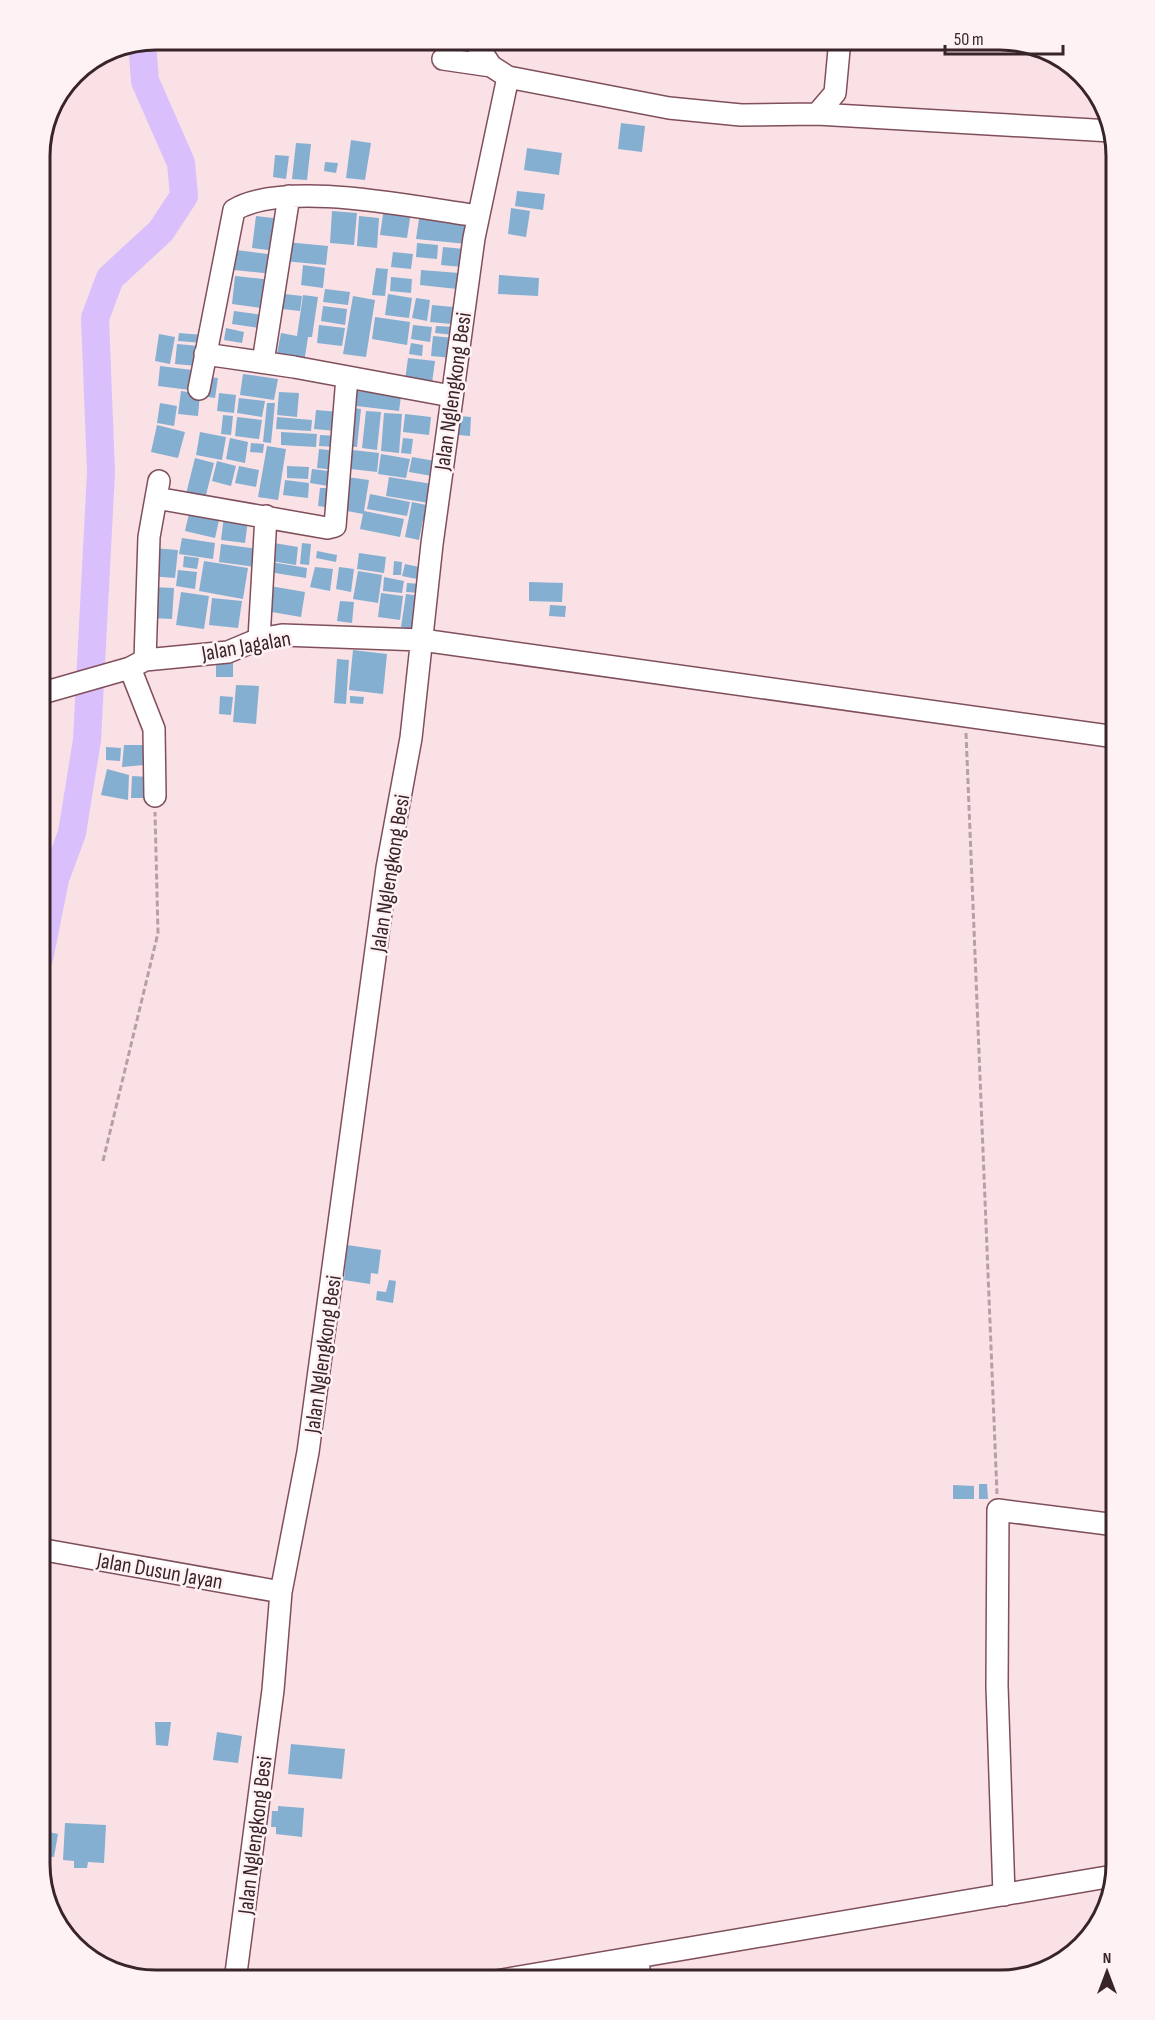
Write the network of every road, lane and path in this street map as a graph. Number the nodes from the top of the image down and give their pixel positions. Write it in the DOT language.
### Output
graph roads {
  1 [pos="482,50"];
  2 [pos="839,50"];
  3 [pos="443,59"];
  4 [pos="499,72"];
  5 [pos="835,93"];
  6 [pos="817,114"];
  7 [pos="852,116"];
  8 [pos="1102,131"];
  9 [pos="288,196"];
  10 [pos="478,216"];
  11 [pos="206,354"];
  12 [pos="263,362"];
  13 [pos="347,377"];
  14 [pos="200,389"];
  15 [pos="451,396"];
  16 [pos="266,516"];
  17 [pos="259,639"];
  18 [pos="422,640"];
  19 [pos="138,664"];
  20 [pos="50,691"];
  21 [pos="965,716"];
  22 [pos="1106,736"];
  23 [pos="155,796"];
  24 [pos="103,1161"];
  25 [pos="998,1510"];
  26 [pos="1106,1524"];
  27 [pos="50,1551"];
  28 [pos="281,1592"];
  29 [pos="1105,1877"];
  30 [pos="1004,1895"];
  31 [pos="638,1957"];
  32 [pos="236,1970"];
  33 [pos="561,1970"];
  34 [pos="639,1970"];
  1 -- 4 [label="street"];
  2 -- 5 [label="street"];
  3 -- 4 [label="street"];
  4 -- 6 [label="street"];
  4 -- 10 [label="street, Jalan Nglengkong Besi"];
  5 -- 6 [label="street"];
  5 -- 7 [label="street"];
  6 -- 7 [label="street"];
  7 -- 8 [label="street"];
  9 -- 10 [label="street"];
  9 -- 11 [label="street"];
  9 -- 12 [label="street"];
  10 -- 15 [label="street, Jalan Nglengkong Besi"];
  11 -- 12 [label="street"];
  11 -- 14 [label="street"];
  12 -- 13 [label="street"];
  13 -- 15 [label="street"];
  13 -- 16 [label="street"];
  15 -- 18 [label="street, Jalan Nglengkong Besi"];
  16 -- 17 [label="street"];
  16 -- 19 [label="street"];
  17 -- 18 [label="street, Jalan Jagalan"];
  17 -- 19 [label="street, Jalan Jagalan"];
  18 -- 21 [label="street, Jalan Jagalan"];
  18 -- 28 [label="street, Jalan Nglengkong Besi"];
  19 -- 20 [label="street, Jalan Jagalan"];
  19 -- 23 [label="street"];
  21 -- 22 [label="street, Jalan Jagalan"];
  21 -- 25 [label="path"];
  23 -- 24 [label="path"];
  25 -- 26 [label="street"];
  25 -- 30 [label="street"];
  27 -- 28 [label="street, Jalan Dusun Jayan"];
  28 -- 32 [label="street, Jalan Nglengkong Besi"];
  29 -- 30 [label="street"];
  30 -- 31 [label="street"];
  31 -- 33 [label="street"];
  31 -- 34 [label="street"];
}
